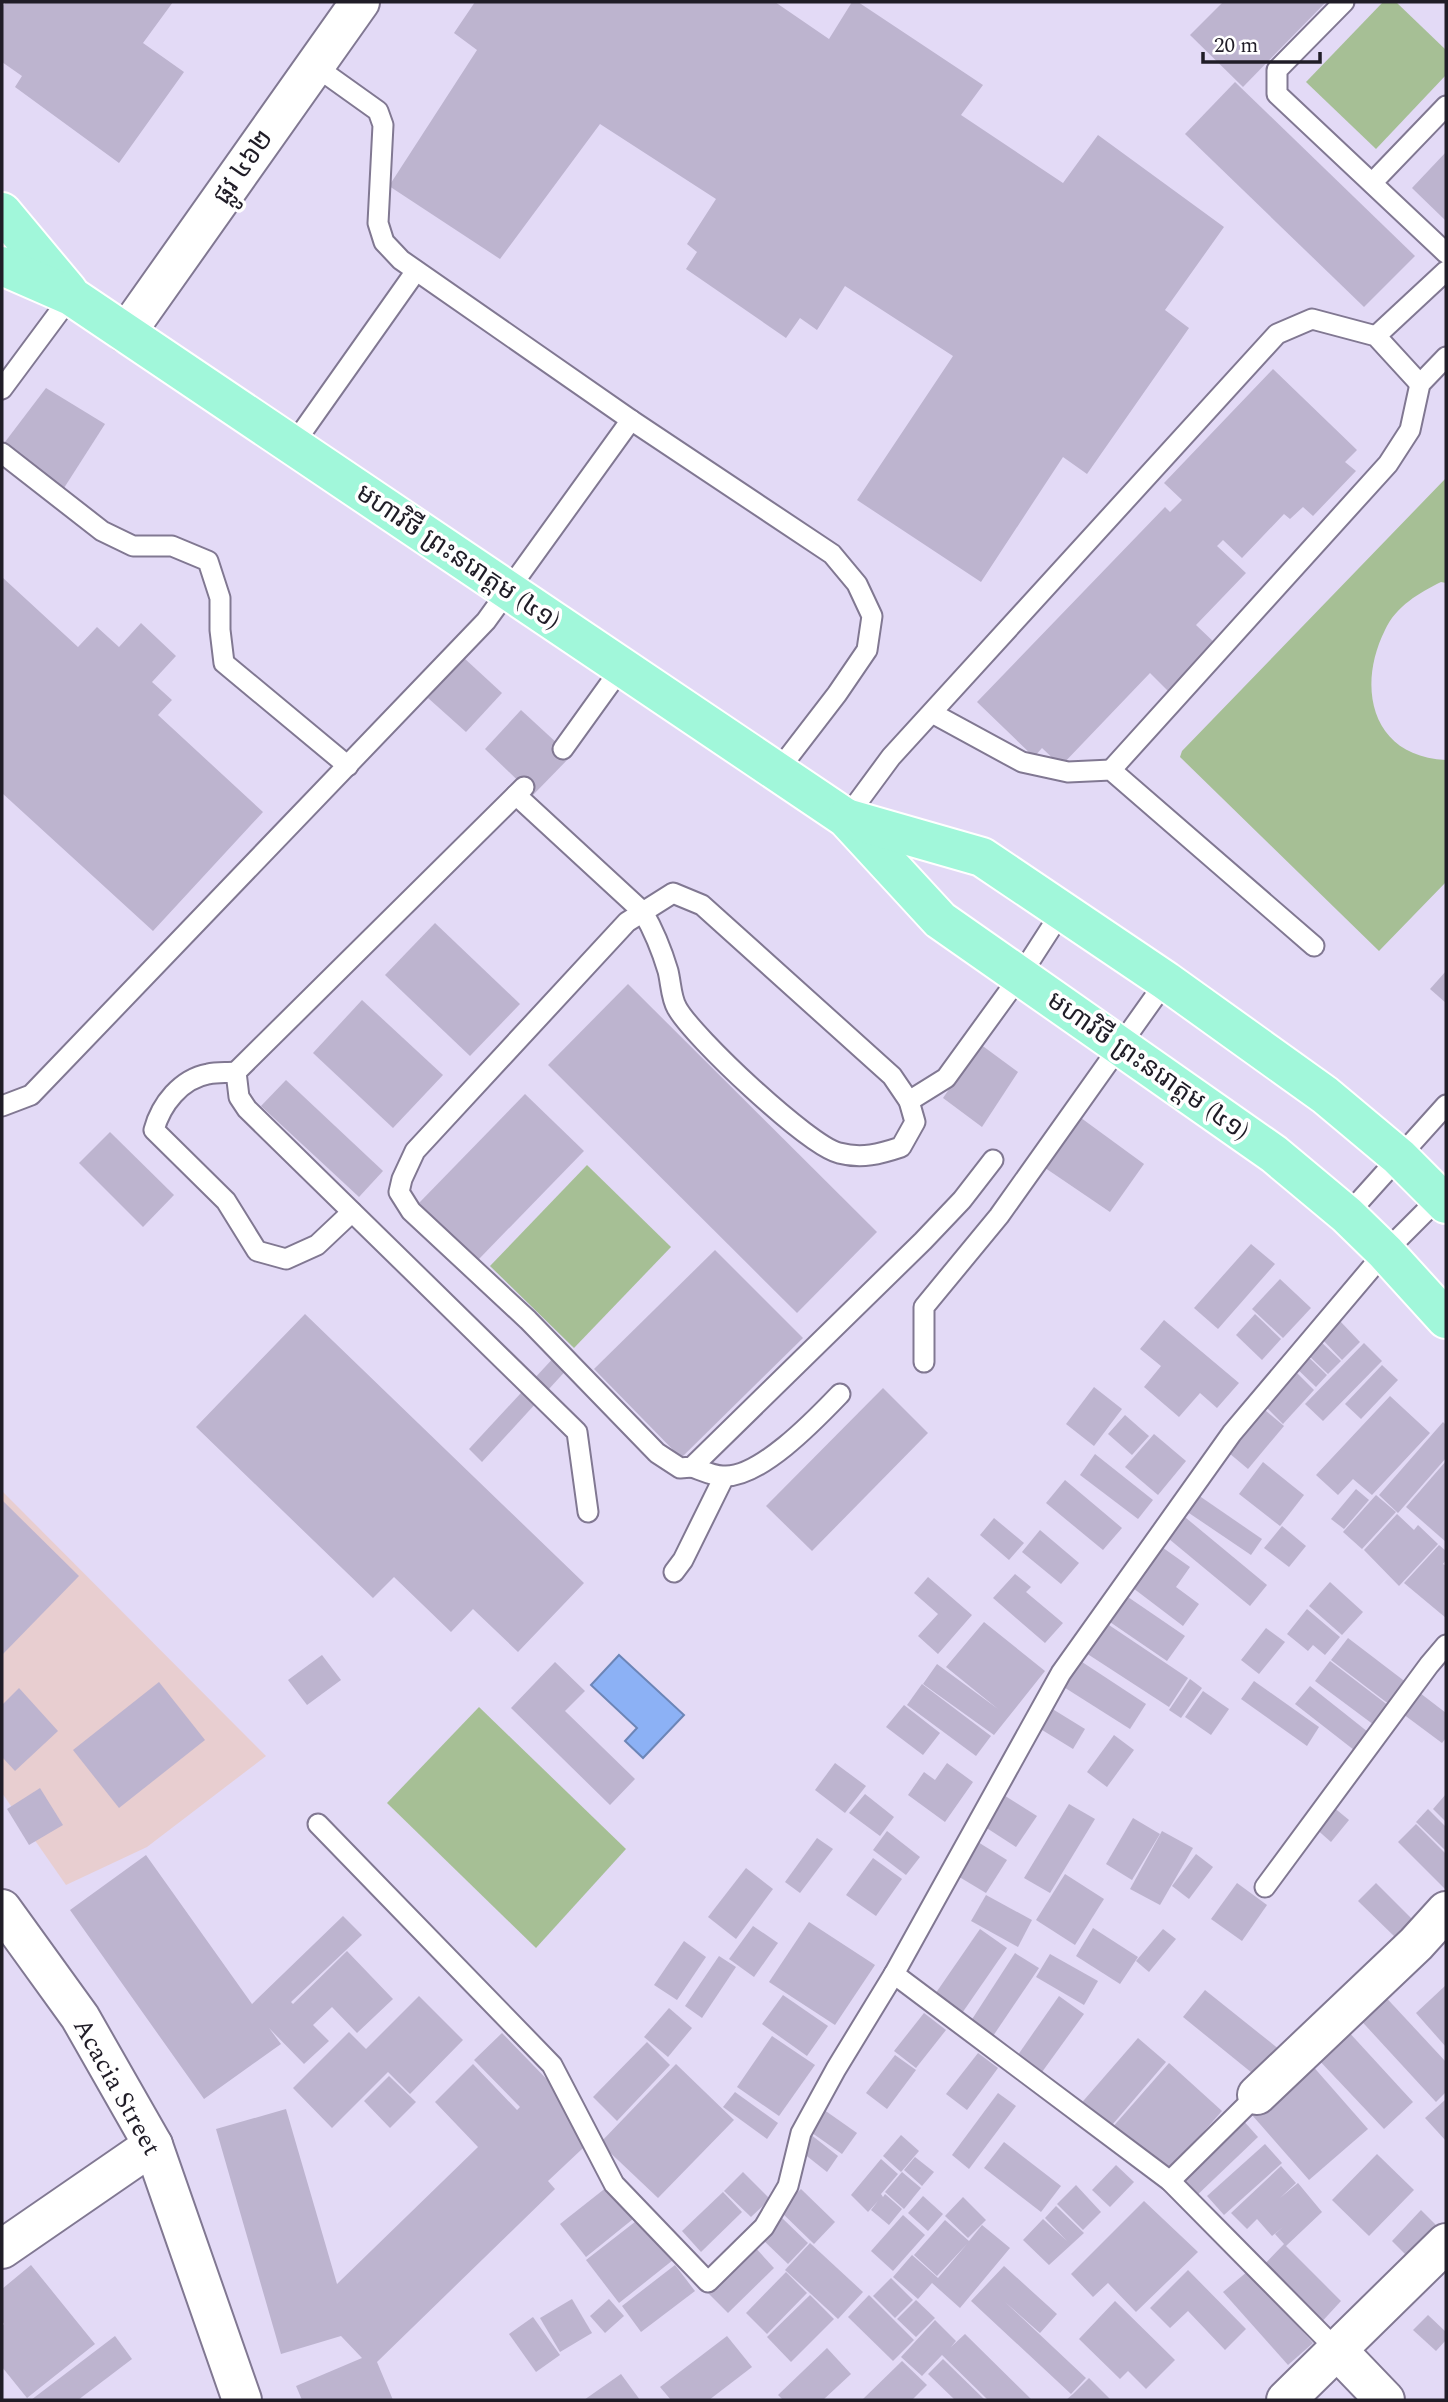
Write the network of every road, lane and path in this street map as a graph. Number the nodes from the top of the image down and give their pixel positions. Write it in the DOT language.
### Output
graph roads {
  1 [pos="360,2"];
  2 [pos="1344,2"];
  3 [pos="314,66"];
  4 [pos="1446,106"];
  5 [pos="1372,183"];
  6 [pos="2,212"];
  7 [pos="1446,253"];
  8 [pos="2,267"];
  9 [pos="416,271"];
  10 [pos="1446,271"];
  11 [pos="71,296"];
  12 [pos="126,333"];
  13 [pos="1376,336"];
  14 [pos="1446,357"];
  15 [pos="1420,384"];
  16 [pos="2,389"];
  17 [pos="631,420"];
  18 [pos="293,445"];
  19 [pos="2,453"];
  20 [pos="509,591"];
  21 [pos="622,667"];
  22 [pos="932,713"];
  23 [pos="562,749"];
  24 [pos="348,766"];
  25 [pos="1111,770"];
  26 [pos="777,772"];
  27 [pos="846,818"];
  28 [pos="1062,911"];
  29 [pos="643,912"];
  30 [pos="1314,946"];
  31 [pos="1020,976"];
  32 [pos="1166,981"];
  33 [pos="1121,1046"];
  34 [pos="236,1072"];
  35 [pos="909,1101"];
  36 [pos="1446,1105"];
  37 [pos="2,1106"];
  38 [pos="1399,1157"];
  39 [pos="993,1160"];
  40 [pos="1443,1201"];
  41 [pos="352,1212"];
  42 [pos="1347,1215"];
  43 [pos="1385,1252"];
  44 [pos="1446,1318"];
  45 [pos="924,1362"];
  46 [pos="840,1394"];
  47 [pos="692,1467"];
  48 [pos="724,1477"];
  49 [pos="588,1512"];
  50 [pos="674,1572"];
  51 [pos="1446,1645"];
  52 [pos="318,1824"];
  53 [pos="1265,1887"];
  54 [pos="2,1909"];
  55 [pos="1446,1911"];
  56 [pos="894,1974"];
  57 [pos="1256,2095"];
  58 [pos="153,2144"];
  59 [pos="1170,2181"];
  60 [pos="1446,2243"];
  61 [pos="2,2249"];
  62 [pos="1336,2350"];
  63 [pos="242,2400"];
  64 [pos="1286,2400"];
  65 [pos="1385,2400"];
  1 -- 3 [label="street, ផ្លូវ ៤៦២"];
  2 -- 5 [label="lane"];
  3 -- 9 [label="lane"];
  3 -- 12 [label="street, ផ្លូវ ៤៦២"];
  4 -- 5 [label="lane"];
  5 -- 7 [label="lane"];
  6 -- 11 [label="main road, មហាវិថី ព្រះនរោត្តម (៤១)"];
  8 -- 11 [label="main road, មហាវិថី ព្រះនរោត្តម (៤១)"];
  9 -- 17 [label="lane"];
  9 -- 18 [label="lane"];
  10 -- 13 [label="lane"];
  11 -- 12 [label="main road, មហាវិថី ព្រះនរោត្តម (៤១)"];
  11 -- 16 [label="lane"];
  12 -- 18 [label="main road, មហាវិថី ព្រះនរោត្តម (៤១)"];
  13 -- 15 [label="lane"];
  13 -- 22 [label="lane"];
  14 -- 15 [label="lane"];
  15 -- 25 [label="lane"];
  17 -- 20 [label="lane"];
  17 -- 26 [label="lane"];
  18 -- 20 [label="main road, មហាវិថី ព្រះនរោត្តម (៤១)"];
  19 -- 24 [label="lane"];
  20 -- 21 [label="main road, មហាវិថី ព្រះនរោត្តម (៤១)"];
  20 -- 24 [label="lane"];
  21 -- 23 [label="lane"];
  21 -- 26 [label="main road, មហាវិថី ព្រះនរោត្តម (៤១)"];
  22 -- 25 [label="lane"];
  22 -- 27 [label="lane"];
  24 -- 37 [label="lane"];
  25 -- 30 [label="lane"];
  26 -- 27 [label="main road, មហាវិថី ព្រះនរោត្តម (៤១)"];
  27 -- 28 [label="main road, មហាវិថី ព្រះនរោត្តម (៤១)"];
  27 -- 31 [label="main road, មហាវិថី ព្រះនរោត្តម (៤១)"];
  28 -- 31 [label="lane"];
  28 -- 32 [label="main road, មហាវិថី ព្រះនរោត្តម (៤១)"];
  29 -- 34 [label="lane"];
  29 -- 35 [label="lane"];
  29 -- 35 [label="lane"];
  29 -- 47 [label="lane"];
  31 -- 33 [label="main road, មហាវិថី ព្រះនរោត្តម (៤១)"];
  31 -- 35 [label="lane"];
  32 -- 33 [label="lane"];
  32 -- 38 [label="main road, មហាវិថី ព្រះនរោត្តម (៤១)"];
  33 -- 42 [label="main road, មហាវិថី ព្រះនរោត្តម (៤១)"];
  33 -- 45 [label="lane"];
  34 -- 41 [label="lane"];
  34 -- 41 [label="lane"];
  36 -- 38 [label="lane"];
  38 -- 40 [label="main road, មហាវិថី ព្រះនរោត្តម (៤១)"];
  38 -- 42 [label="lane"];
  39 -- 47 [label="lane"];
  40 -- 43 [label="lane"];
  41 -- 49 [label="lane"];
  42 -- 43 [label="main road, មហាវិថី ព្រះនរោត្តម (៤១)"];
  43 -- 44 [label="main road, មហាវិថី ព្រះនរោត្តម (៤១)"];
  43 -- 56 [label="lane"];
  46 -- 48 [label="lane"];
  47 -- 48 [label="lane"];
  48 -- 50 [label="lane"];
  51 -- 53 [label="lane"];
  52 -- 56 [label="lane"];
  54 -- 58 [label="street, Acacia Street"];
  55 -- 57 [label="street"];
  56 -- 59 [label="lane"];
  57 -- 59 [label="lane"];
  58 -- 61 [label="street"];
  58 -- 63 [label="street, Acacia Street"];
  59 -- 62 [label="lane"];
  60 -- 62 [label="street"];
  62 -- 64 [label="street"];
  62 -- 65 [label="street"];
}
